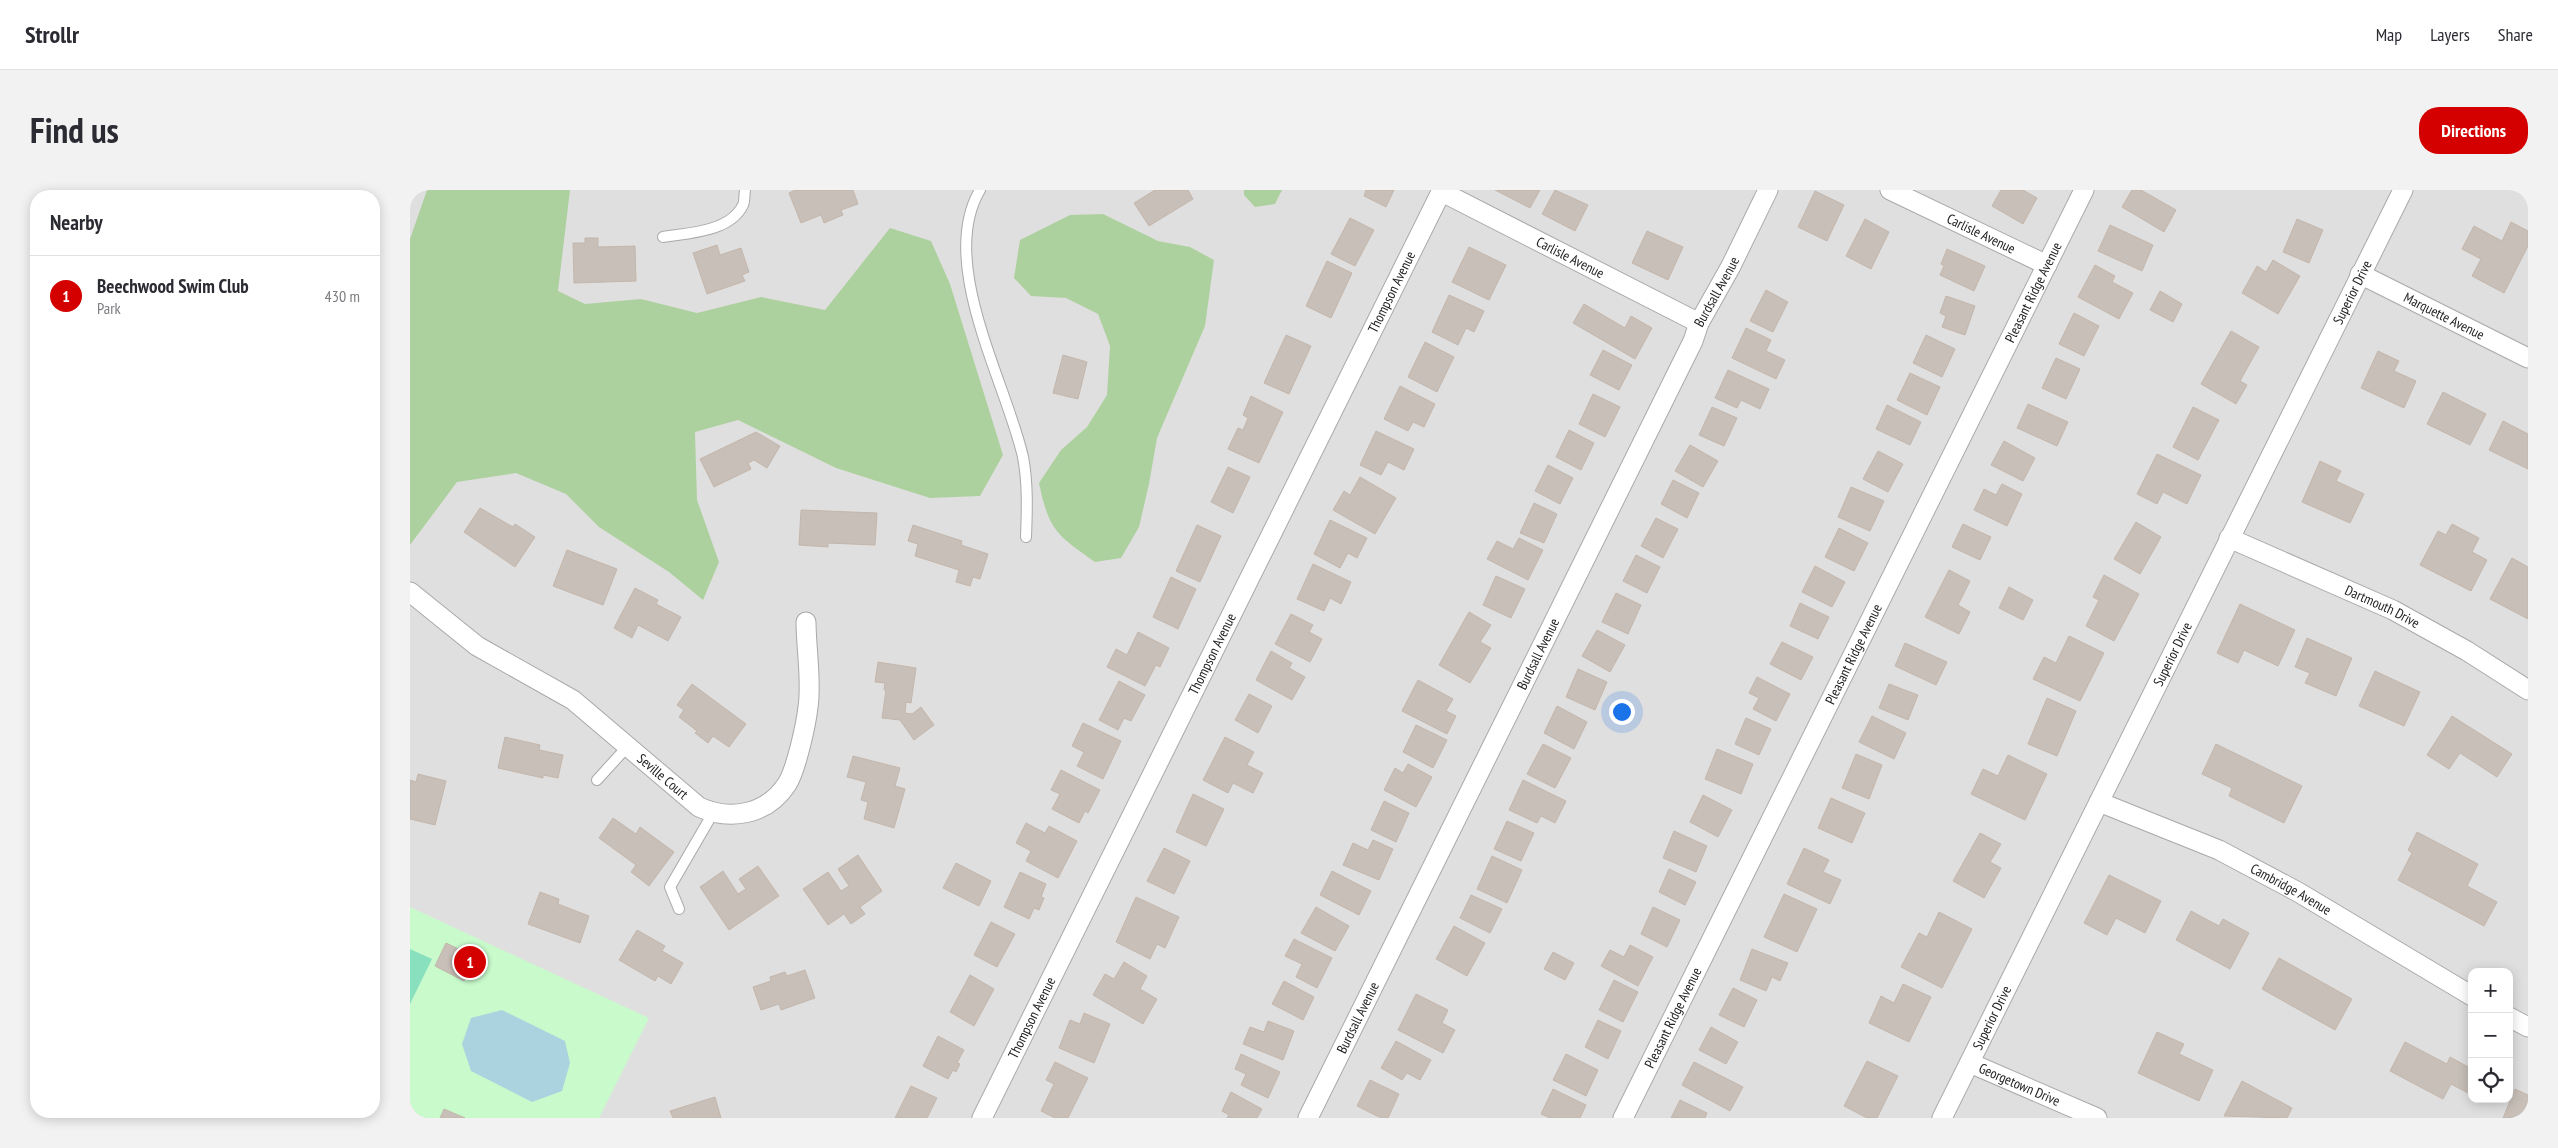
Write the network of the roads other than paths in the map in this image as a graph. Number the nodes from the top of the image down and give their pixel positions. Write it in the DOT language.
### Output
graph roads {
  1 [pos="745,190"];
  2 [pos="980,190"];
  3 [pos="1768,190"];
  4 [pos="1890,190"];
  5 [pos="2084,190"];
  6 [pos="2403,190"];
  7 [pos="1442,191"];
  8 [pos="663,237"];
  9 [pos="2047,265"];
  10 [pos="2360,274"];
  11 [pos="1699,323"];
  12 [pos="2528,358"];
  13 [pos="1026,537"];
  14 [pos="2229,538"];
  15 [pos="410,592"];
  16 [pos="806,622"];
  17 [pos="2528,690"];
  18 [pos="627,747"];
  19 [pos="597,780"];
  20 [pos="2099,802"];
  21 [pos="713,814"];
  22 [pos="679,909"];
  23 [pos="2468,994"];
  24 [pos="2513,1019"];
  25 [pos="2528,1027"];
  26 [pos="1970,1062"];
  27 [pos="982,1118"];
  28 [pos="1308,1118"];
  29 [pos="1623,1118"];
  30 [pos="1942,1118"];
  31 [pos="2097,1118"];
  1 -- 8 [label="lane"];
  2 -- 13 [label="lane"];
  3 -- 11 [label="street, Burdsall Avenue"];
  4 -- 9 [label="street, Carlisle Avenue"];
  5 -- 9 [label="street, Pleasant Ridge Avenue"];
  6 -- 10 [label="street, Superior Drive"];
  7 -- 11 [label="street, Carlisle Avenue"];
  7 -- 27 [label="street, Thompson Avenue"];
  9 -- 29 [label="street, Pleasant Ridge Avenue"];
  10 -- 12 [label="street, Marquette Avenue"];
  10 -- 14 [label="street, Superior Drive"];
  11 -- 28 [label="street, Burdsall Avenue"];
  14 -- 17 [label="street, Dartmouth Drive"];
  14 -- 20 [label="street, Superior Drive"];
  15 -- 18 [label="street, Seville Court"];
  16 -- 21 [label="street, Seville Court"];
  18 -- 19 [label="lane"];
  18 -- 21 [label="street, Seville Court"];
  20 -- 23 [label="street, Cambridge Avenue"];
  20 -- 26 [label="street, Superior Drive"];
  21 -- 22 [label="lane"];
  24 -- 25 [label="street"];
  26 -- 30 [label="street, Superior Drive"];
  26 -- 31 [label="street, Georgetown Drive"];
}
